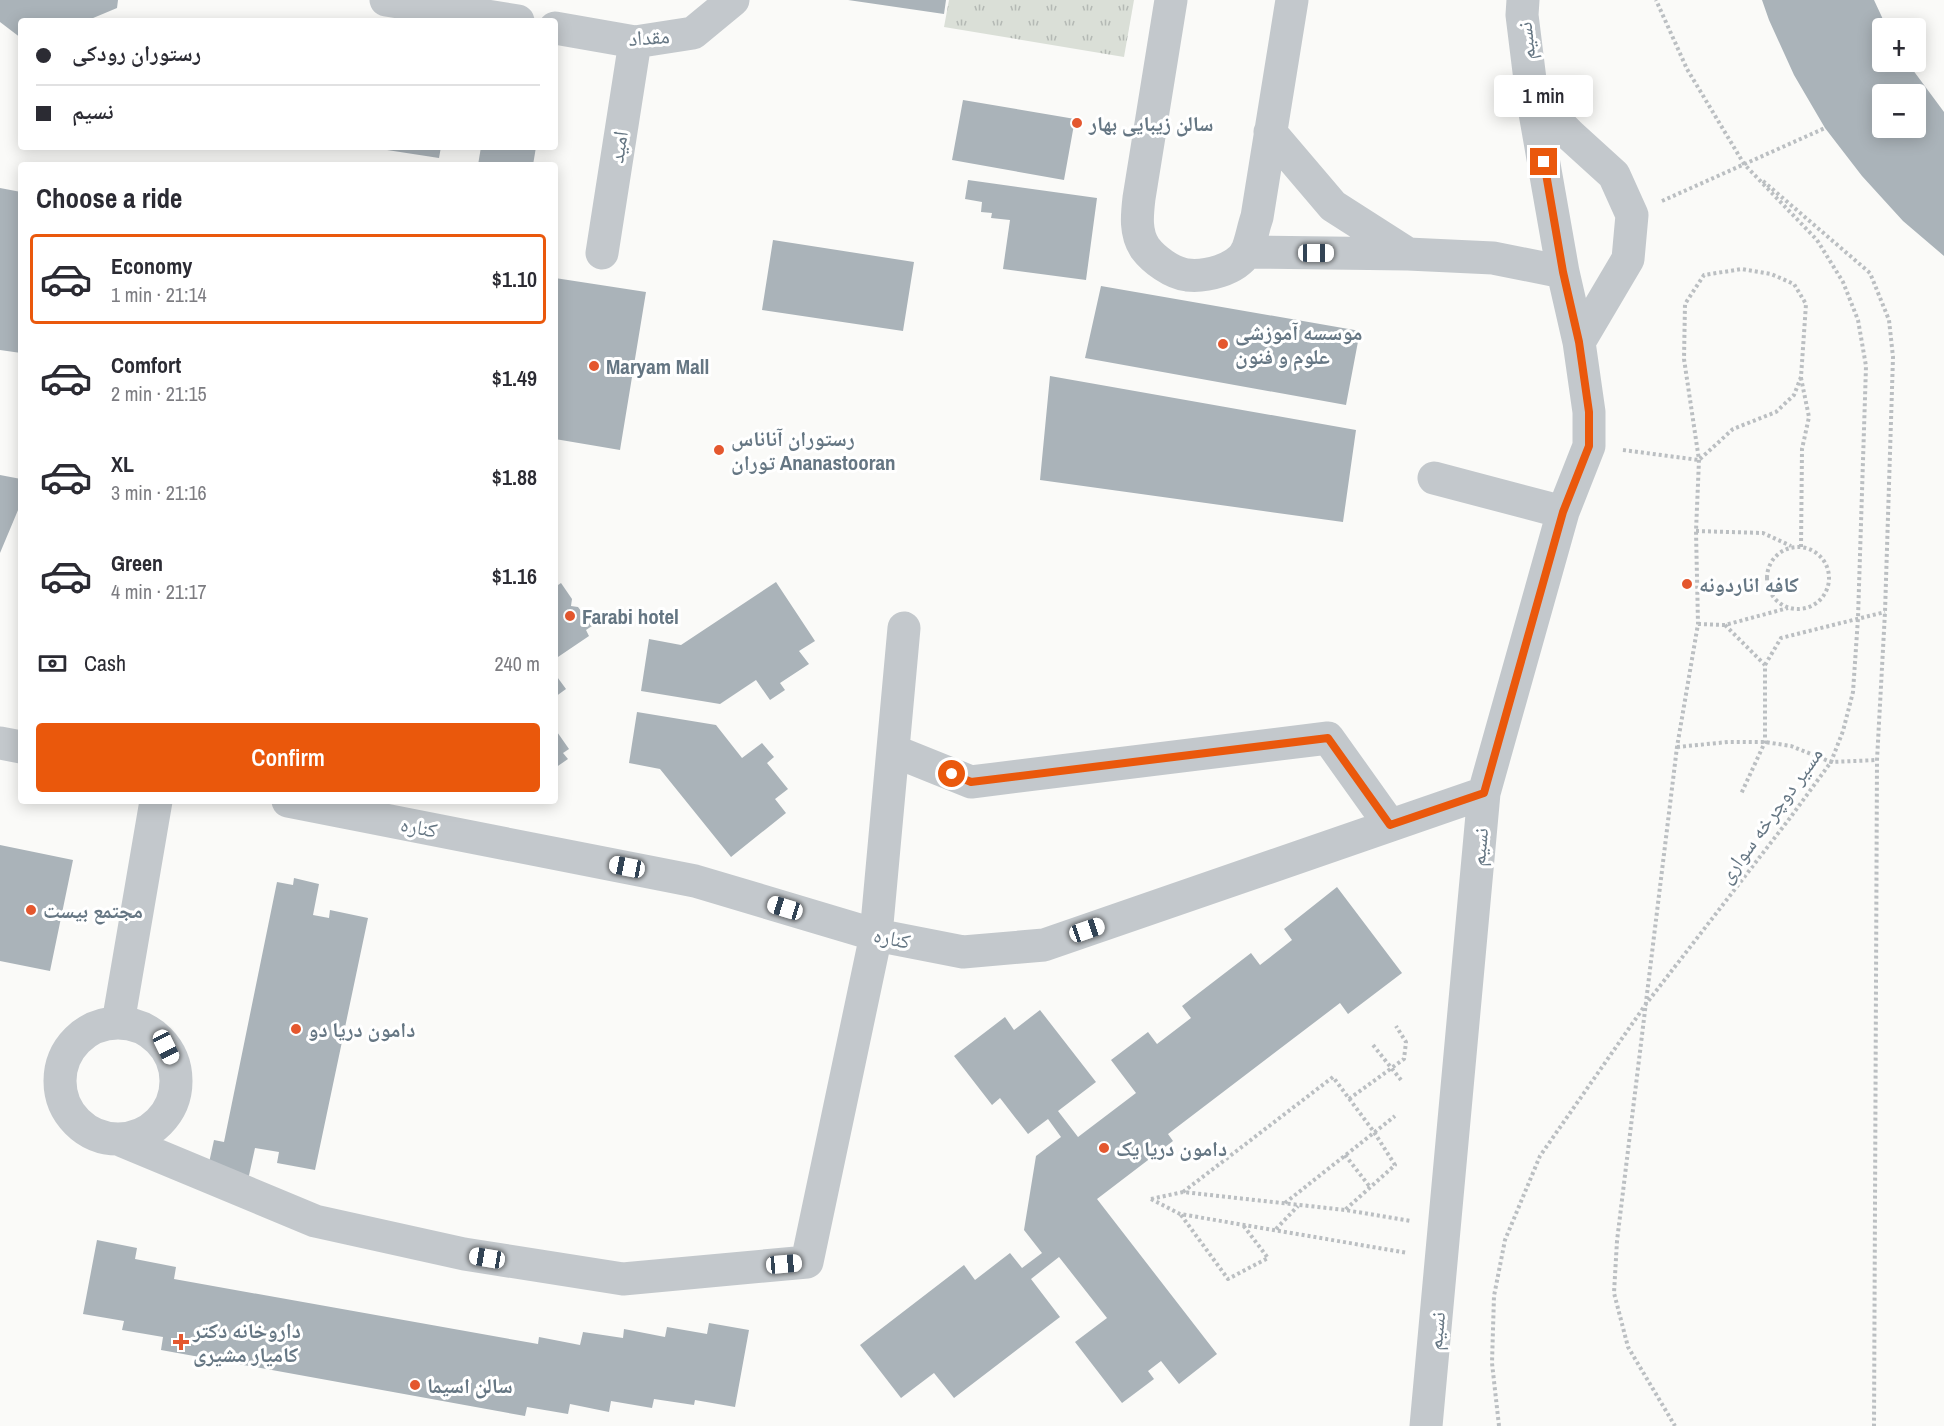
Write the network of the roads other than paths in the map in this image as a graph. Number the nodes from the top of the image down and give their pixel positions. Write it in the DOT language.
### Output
graph roads {
  1 [pos="386,0"];
  2 [pos="520,0"];
  3 [pos="733,0"];
  4 [pos="1171,0"];
  5 [pos="1292,0"];
  6 [pos="1523,0"];
  7 [pos="498,18"];
  8 [pos="517,18"];
  9 [pos="558,29"];
  10 [pos="635,42"];
  11 [pos="1532,96"];
  12 [pos="1270,132"];
  13 [pos="1246,252"];
  14 [pos="602,253"];
  15 [pos="1408,254"];
  16 [pos="1563,272"];
  17 [pos="1579,342"];
  18 [pos="1434,478"];
  19 [pos="1563,512"];
  20 [pos="904,628"];
  21 [pos="0,743"];
  22 [pos="18,746"];
  23 [pos="894,751"];
  24 [pos="1484,793"];
  25 [pos="155,804"];
  26 [pos="303,804"];
  27 [pos="1390,825"];
  28 [pos="876,935"];
  29 [pos="118,1023"];
  30 [pos="118,1139"];
  31 [pos="1426,1426"];
  1 -- 7 [label="street"];
  2 -- 8 [label="street"];
  3 -- 10 [label="street, مقداد"];
  4 -- 13 [label="street"];
  5 -- 12 [label="street"];
  6 -- 11 [label="street, نسیم"];
  9 -- 10 [label="street, مقداد"];
  10 -- 14 [label="street, امید"];
  11 -- 16 [label="street, نسیم"];
  11 -- 17 [label="street"];
  12 -- 13 [label="street"];
  12 -- 15 [label="street"];
  13 -- 15 [label="street"];
  15 -- 16 [label="street"];
  16 -- 17 [label="street, نسیم"];
  17 -- 19 [label="street, نسیم"];
  18 -- 19 [label="street"];
  19 -- 24 [label="street, نسیم"];
  20 -- 23 [label="street"];
  21 -- 22 [label="street"];
  23 -- 27 [label="street"];
  23 -- 28 [label="street"];
  24 -- 27 [label="street, کناره"];
  24 -- 31 [label="street, نسیم"];
  25 -- 29 [label="street"];
  26 -- 28 [label="street, کناره"];
  27 -- 28 [label="street, کناره"];
  28 -- 30 [label="street"];
  29 -- 30 [label="street"];
  29 -- 30 [label="street"];
}
